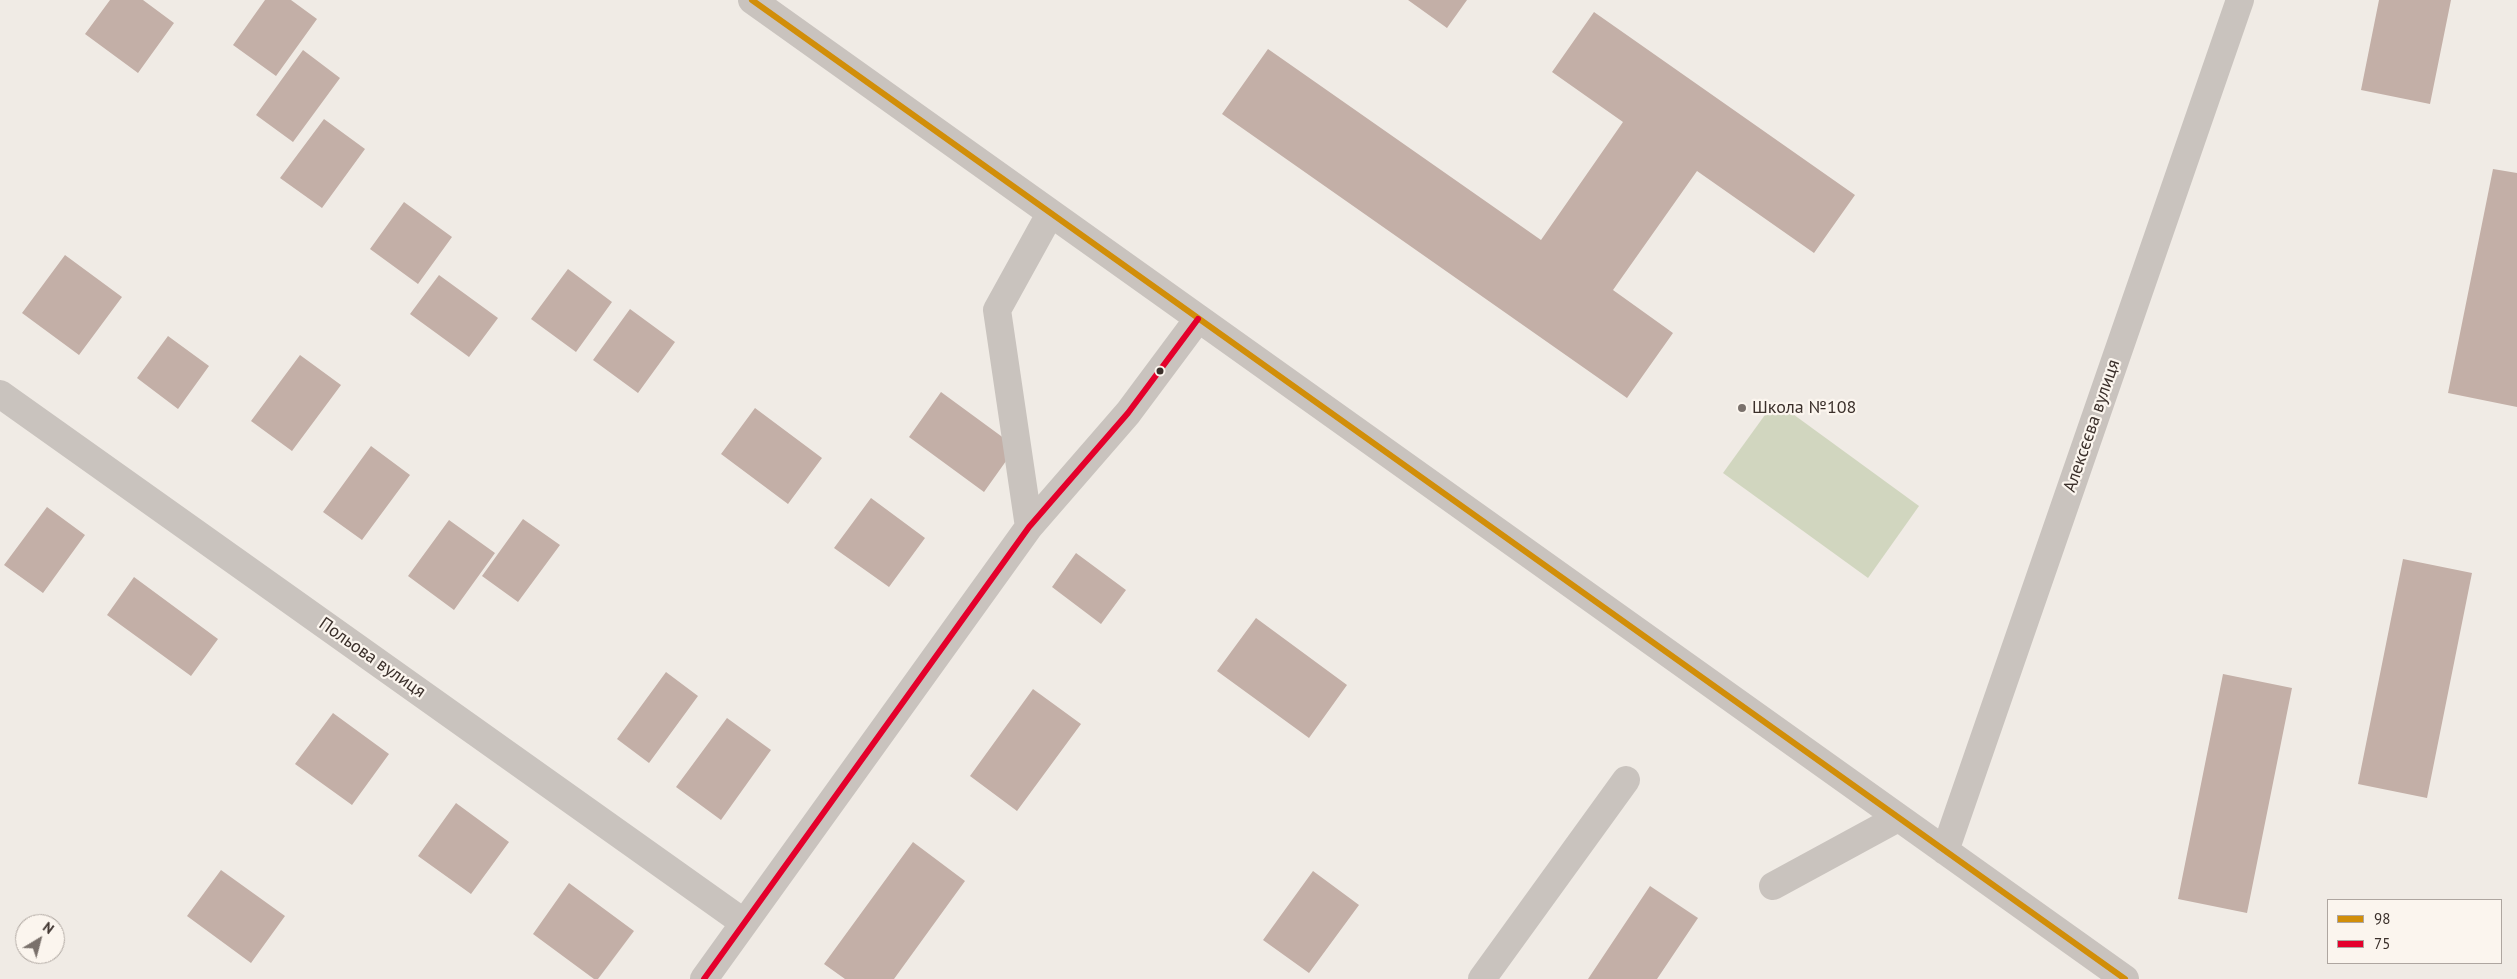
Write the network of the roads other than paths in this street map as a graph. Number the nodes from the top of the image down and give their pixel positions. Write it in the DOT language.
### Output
graph roads {
  1 [pos="752,0"];
  2 [pos="2240,0"];
  3 [pos="1050,214"];
  4 [pos="1198,319"];
  5 [pos="0,394"];
  6 [pos="1029,527"];
  7 [pos="1626,780"];
  8 [pos="1898,818"];
  9 [pos="1945,851"];
  10 [pos="1773,886"];
  11 [pos="744,922"];
  12 [pos="704,979"];
  13 [pos="1482,979"];
  14 [pos="2125,979"];
  1 -- 3 [label="street"];
  2 -- 9 [label="street, Алексєєва вулиця"];
  3 -- 4 [label="street"];
  3 -- 6 [label="street"];
  4 -- 6 [label="street"];
  4 -- 8 [label="street"];
  5 -- 11 [label="street, Польова вулиця"];
  6 -- 11 [label="street"];
  7 -- 13 [label="street"];
  8 -- 9 [label="street"];
  8 -- 10 [label="street"];
  9 -- 14 [label="street"];
  11 -- 12 [label="street"];
}
